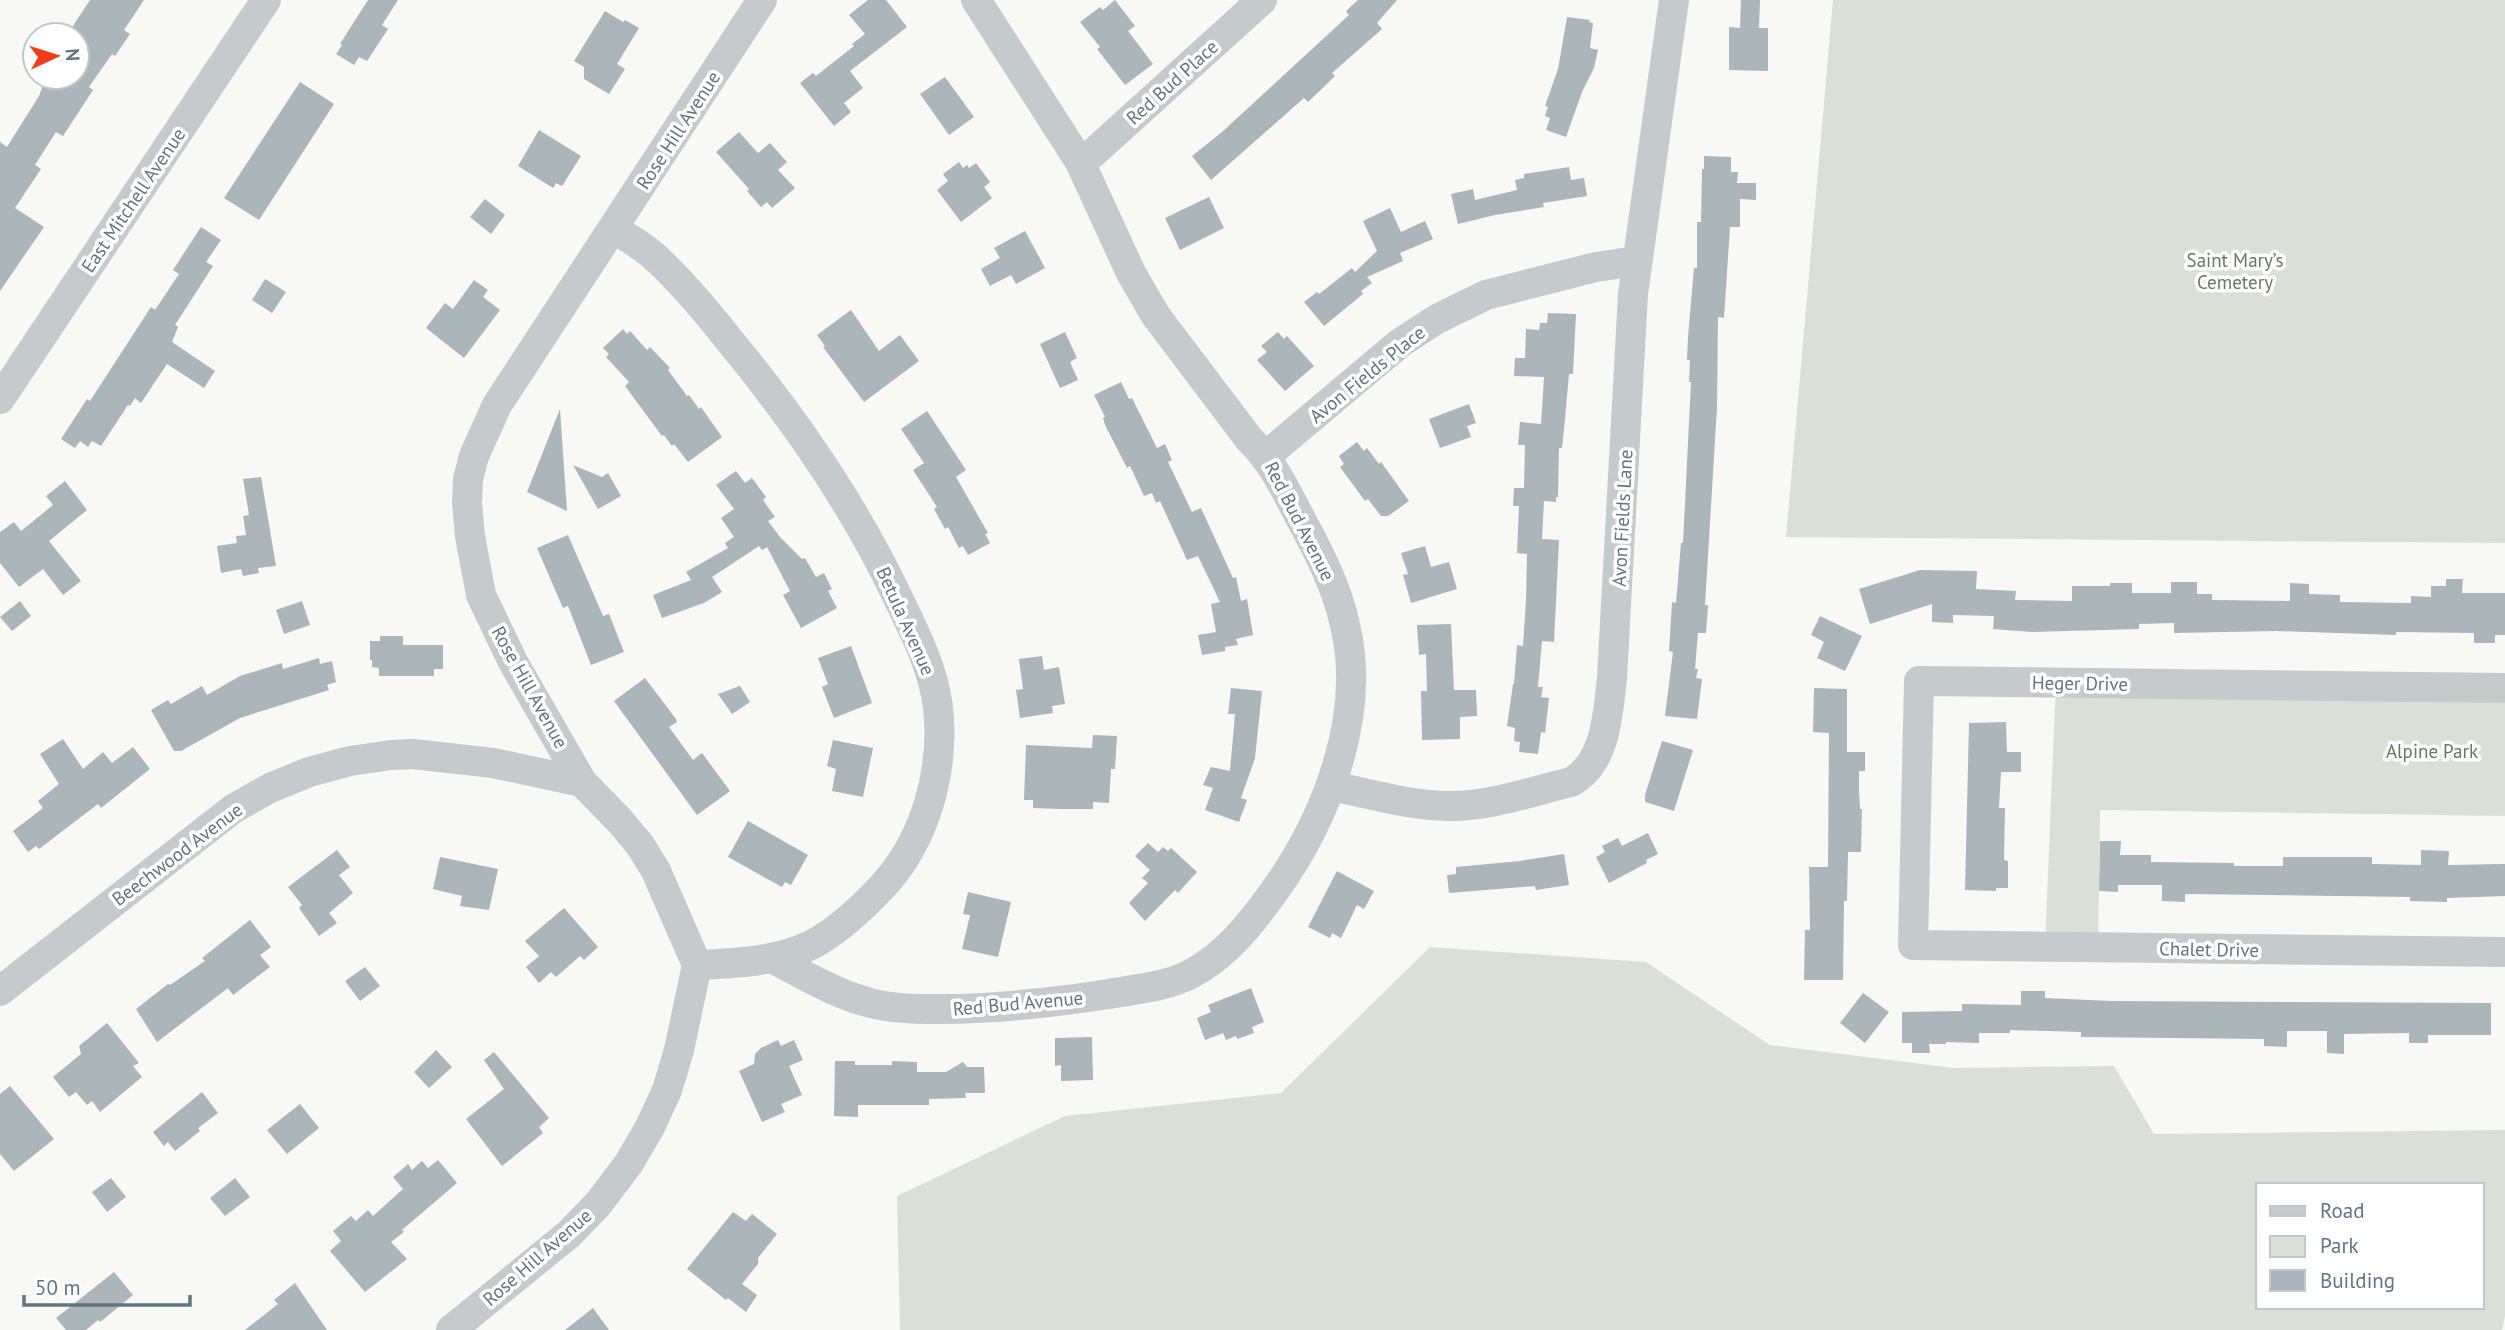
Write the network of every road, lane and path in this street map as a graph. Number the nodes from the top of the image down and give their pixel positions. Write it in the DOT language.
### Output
graph roads {
  1 [pos="266,0"];
  2 [pos="762,0"];
  3 [pos="976,0"];
  4 [pos="1262,0"];
  5 [pos="1674,0"];
  6 [pos="1080,162"];
  7 [pos="614,229"];
  8 [pos="1636,261"];
  9 [pos="0,399"];
  10 [pos="1267,455"];
  11 [pos="2505,688"];
  12 [pos="582,782"];
  13 [pos="1332,786"];
  14 [pos="1913,945"];
  15 [pos="2505,952"];
  16 [pos="771,958"];
  17 [pos="697,965"];
  18 [pos="0,991"];
  19 [pos="451,1330"];
  1 -- 9 [label="street, East Mitchell Avenue"];
  2 -- 7 [label="street, Rose Hill Avenue"];
  3 -- 6 [label="street, Red Bud Avenue"];
  4 -- 6 [label="street, Red Bud Place"];
  5 -- 8 [label="street, Avon Fields Lane"];
  6 -- 10 [label="street, Red Bud Avenue"];
  7 -- 12 [label="street, Rose Hill Avenue"];
  7 -- 16 [label="street, Betula Avenue"];
  8 -- 10 [label="street, Avon Fields Place"];
  8 -- 13 [label="street, Avon Fields Lane"];
  10 -- 13 [label="street, Red Bud Avenue"];
  11 -- 14 [label="street, Heger Drive"];
  12 -- 17 [label="street, Rose Hill Avenue"];
  12 -- 18 [label="street, Beechwood Avenue"];
  13 -- 16 [label="street, Red Bud Avenue"];
  14 -- 15 [label="street, Chalet Drive"];
  16 -- 17 [label="street, Betula Avenue"];
  17 -- 19 [label="street, Rose Hill Avenue"];
}
